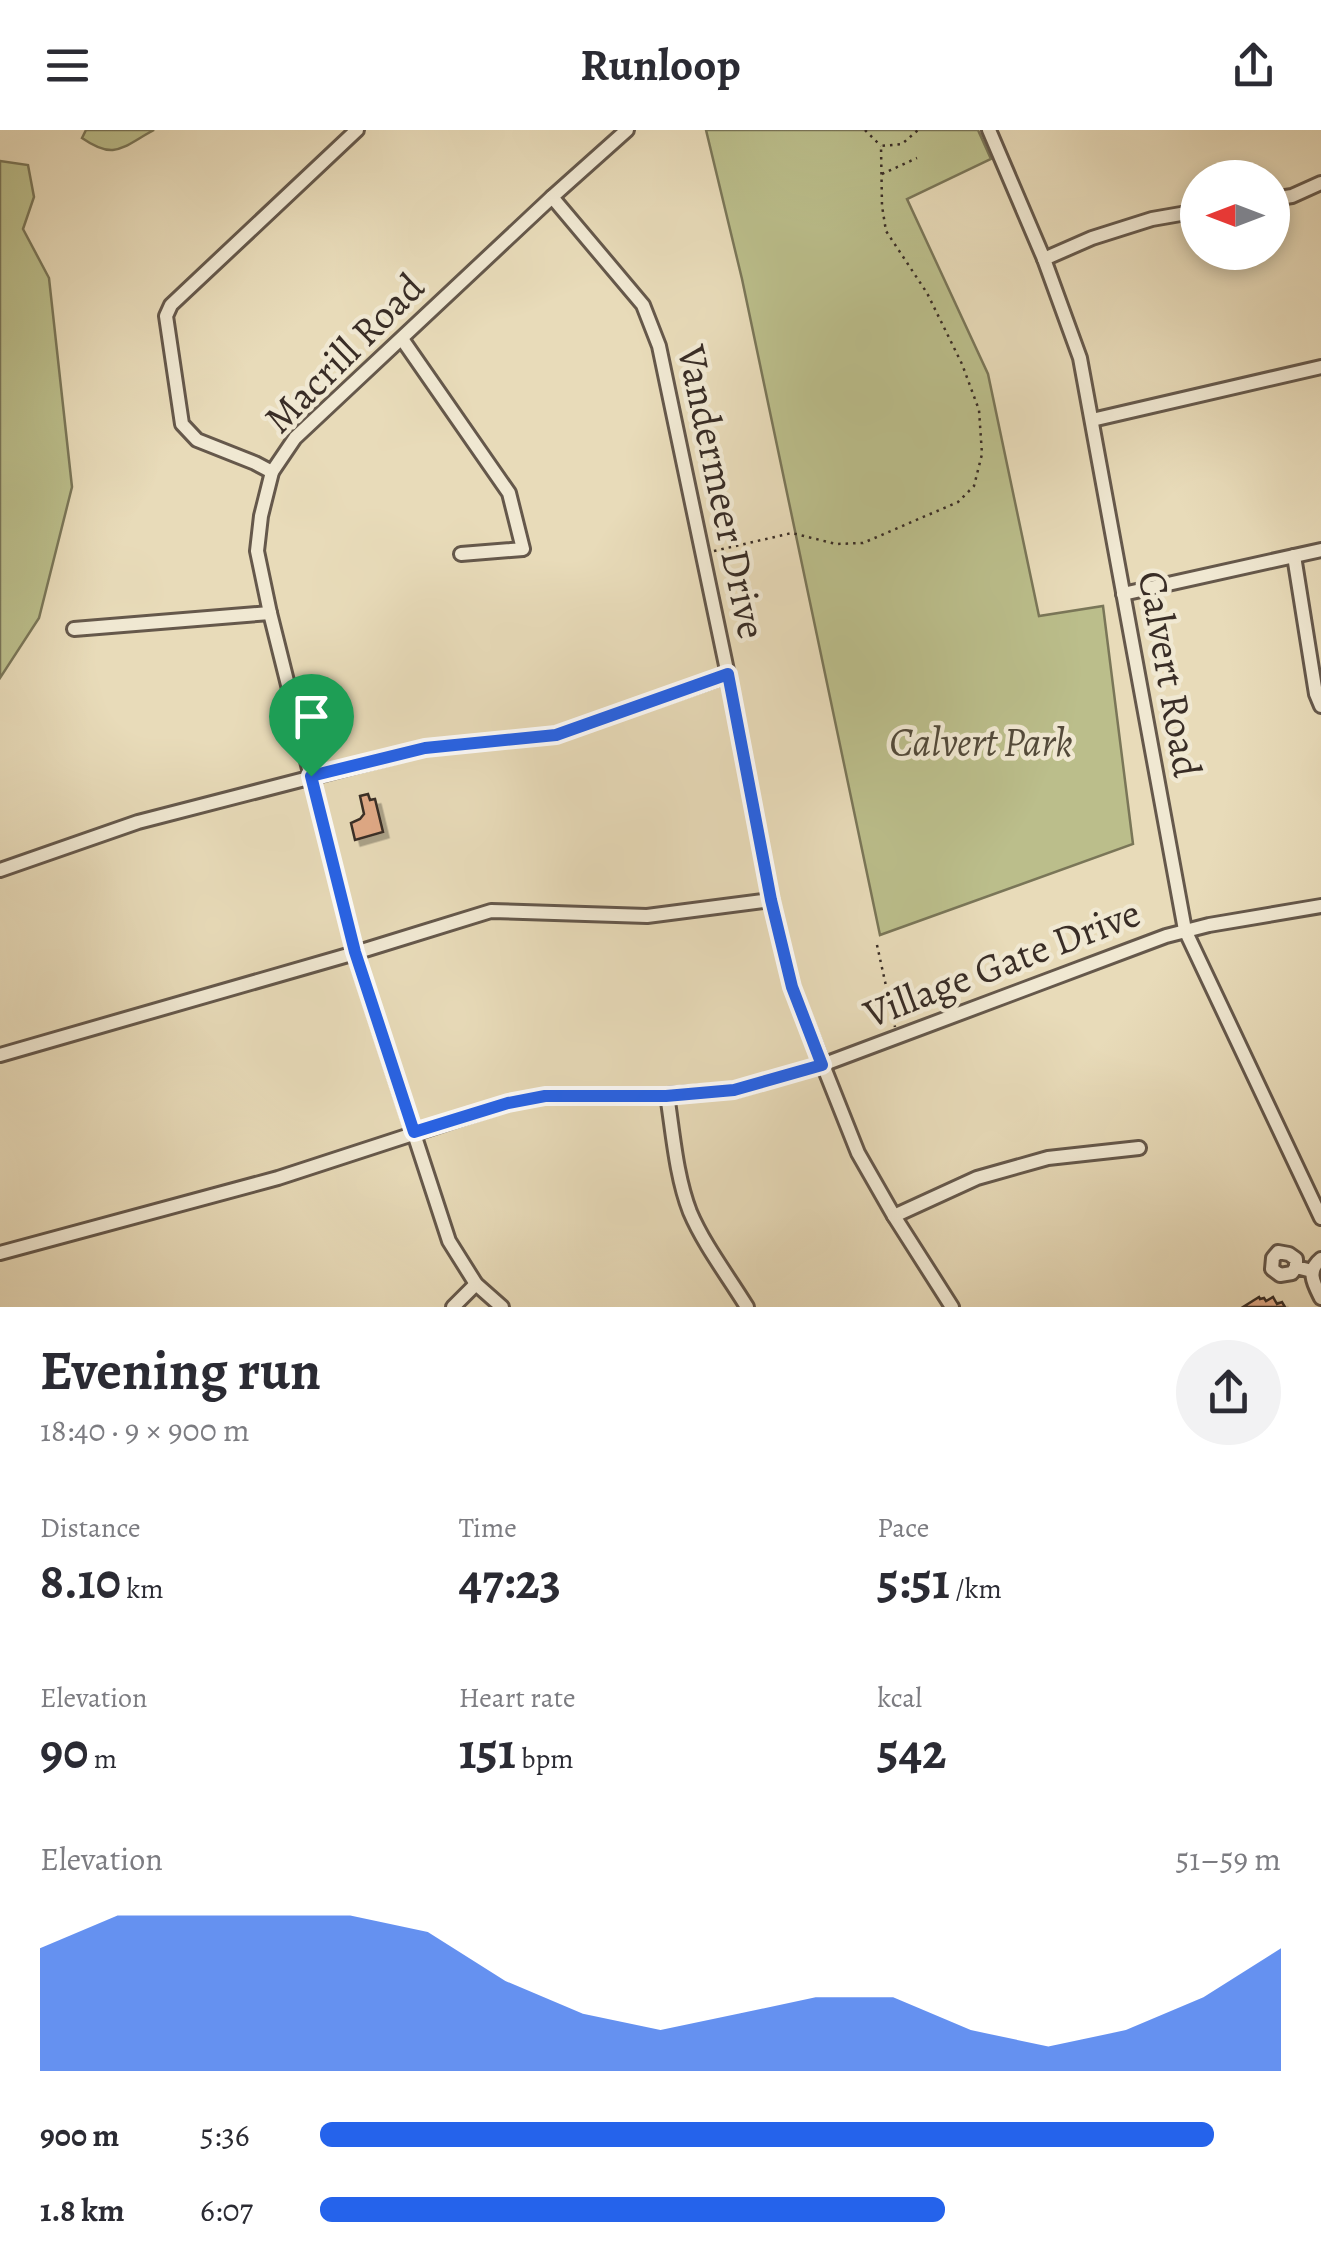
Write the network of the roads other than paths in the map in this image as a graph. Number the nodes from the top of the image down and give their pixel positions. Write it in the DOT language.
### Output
graph roads {
  1 [pos="357,130"];
  2 [pos="626,130"];
  3 [pos="989,130"];
  4 [pos="1321,183"];
  5 [pos="552,196"];
  6 [pos="1290,196"];
  7 [pos="1180,214"];
  8 [pos="1044,259"];
  9 [pos="402,339"];
  10 [pos="1321,367"];
  11 [pos="1092,420"];
  12 [pos="272,472"];
  13 [pos="1321,550"];
  14 [pos="460,554"];
  15 [pos="1294,556"];
  16 [pos="1122,594"];
  17 [pos="270,613"];
  18 [pos="74,629"];
  19 [pos="728,674"];
  20 [pos="1321,706"];
  21 [pos="311,776"];
  22 [pos="0,870"];
  23 [pos="771,900"];
  24 [pos="1321,906"];
  25 [pos="1185,930"];
  26 [pos="355,952"];
  27 [pos="0,1054"];
  28 [pos="822,1065"];
  29 [pos="666,1096"];
  30 [pos="414,1132"];
  31 [pos="1139,1148"];
  32 [pos="894,1216"];
  33 [pos="1321,1218"];
  34 [pos="0,1254"];
  35 [pos="1316,1265"];
  36 [pos="1296,1268"];
  37 [pos="476,1284"];
  38 [pos="1321,1298"];
  39 [pos="454,1307"];
  40 [pos="502,1307"];
  41 [pos="747,1307"];
  42 [pos="952,1307"];
  1 -- 12 [label="street"];
  2 -- 5 [label="street, Macrill Road"];
  3 -- 8 [label="street, Calvert Road"];
  4 -- 6 [label="street"];
  5 -- 9 [label="street, Macrill Road"];
  5 -- 19 [label="street, Vandermeer Drive"];
  7 -- 8 [label="street"];
  8 -- 11 [label="street, Calvert Road"];
  9 -- 12 [label="street, Macrill Road"];
  9 -- 14 [label="street"];
  10 -- 11 [label="street"];
  11 -- 16 [label="street, Calvert Road"];
  12 -- 17 [label="street, Macrill Road"];
  13 -- 15 [label="street"];
  15 -- 16 [label="street"];
  15 -- 20 [label="street"];
  16 -- 25 [label="street, Calvert Road"];
  17 -- 18 [label="street"];
  17 -- 21 [label="street, Macrill Road"];
  19 -- 21 [label="street"];
  19 -- 23 [label="street, Vandermeer Drive"];
  21 -- 22 [label="street"];
  21 -- 26 [label="street, Macrill Road"];
  23 -- 26 [label="street"];
  23 -- 28 [label="street, Vandermeer Drive"];
  24 -- 25 [label="street, Village Gate Drive"];
  25 -- 28 [label="street, Village Gate Drive"];
  25 -- 33 [label="street, Calvert Road"];
  26 -- 27 [label="street"];
  26 -- 30 [label="street, Macrill Road"];
  28 -- 29 [label="street, Village Gate Drive"];
  28 -- 32 [label="street, Vandermeer Drive"];
  29 -- 30 [label="street, Village Gate Drive"];
  29 -- 41 [label="street"];
  30 -- 34 [label="street, Village Gate Drive"];
  30 -- 37 [label="street, Macrill Road"];
  31 -- 32 [label="street"];
  32 -- 42 [label="street, Vandermeer Drive"];
  35 -- 36 [label="street"];
  35 -- 38 [label="street"];
  37 -- 39 [label="street"];
  37 -- 40 [label="street, Macrill Road"];
}
